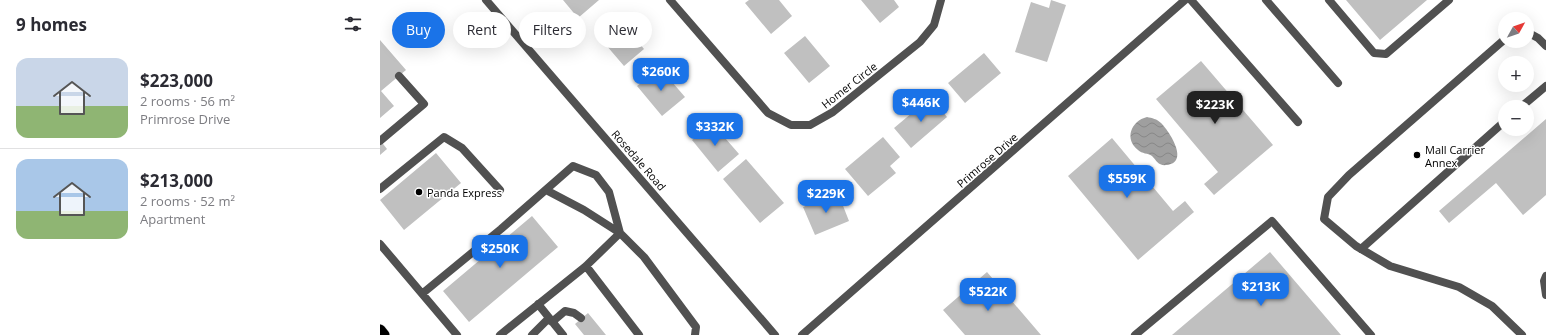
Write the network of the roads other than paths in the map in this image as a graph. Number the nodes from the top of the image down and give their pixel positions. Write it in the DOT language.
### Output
graph roads {
  1 [pos="486,0"];
  2 [pos="670,0"];
  3 [pos="941,0"];
  4 [pos="1185,0"];
  5 [pos="1191,0"];
  6 [pos="1266,0"];
  7 [pos="1329,0"];
  8 [pos="1449,0"];
  9 [pos="1534,36"];
  10 [pos="1498,45"];
  11 [pos="1546,46"];
  12 [pos="399,76"];
  13 [pos="1338,83"];
  14 [pos="1546,86"];
  15 [pos="1529,100"];
  16 [pos="1298,122"];
  17 [pos="1498,127"];
  18 [pos="380,141"];
  19 [pos="380,189"];
  20 [pos="500,190"];
  21 [pos="546,190"];
  22 [pos="620,233"];
  23 [pos="380,244"];
  24 [pos="1360,249"];
  25 [pos="586,266"];
  26 [pos="1546,276"];
  27 [pos="423,293"];
  28 [pos="1546,295"];
  29 [pos="538,304"];
  30 [pos="581,318"];
  31 [pos="550,320"];
  32 [pos="380,330"];
  33 [pos="1519,332"];
  34 [pos="384,335"];
  35 [pos="457,335"];
  36 [pos="500,335"];
  37 [pos="532,335"];
  38 [pos="563,335"];
  39 [pos="639,335"];
  40 [pos="694,335"];
  41 [pos="775,335"];
  42 [pos="802,335"];
  43 [pos="1135,335"];
  44 [pos="1371,335"];
  1 -- 41 [label="street, Rosedale Road"];
  2 -- 3 [label="street, Homer Circle"];
  4 -- 42 [label="street, Primrose Drive"];
  5 -- 16 [label="street"];
  6 -- 13 [label="street"];
  7 -- 8 [label="street"];
  9 -- 11 [label="street"];
  10 -- 24 [label="street"];
  12 -- 18 [label="street"];
  14 -- 15 [label="street"];
  17 -- 24 [label="street"];
  19 -- 20 [label="street"];
  21 -- 22 [label="street"];
  21 -- 22 [label="street"];
  21 -- 27 [label="street"];
  22 -- 25 [label="street"];
  22 -- 40 [label="street"];
  23 -- 27 [label="street"];
  24 -- 33 [label="street"];
  25 -- 29 [label="street"];
  25 -- 39 [label="street"];
  26 -- 28 [label="street"];
  27 -- 35 [label="street"];
  29 -- 31 [label="street"];
  29 -- 36 [label="street"];
  30 -- 31 [label="street"];
  31 -- 37 [label="street"];
  31 -- 38 [label="street"];
  32 -- 34 [label="highway"];
  43 -- 44 [label="street"];
}
